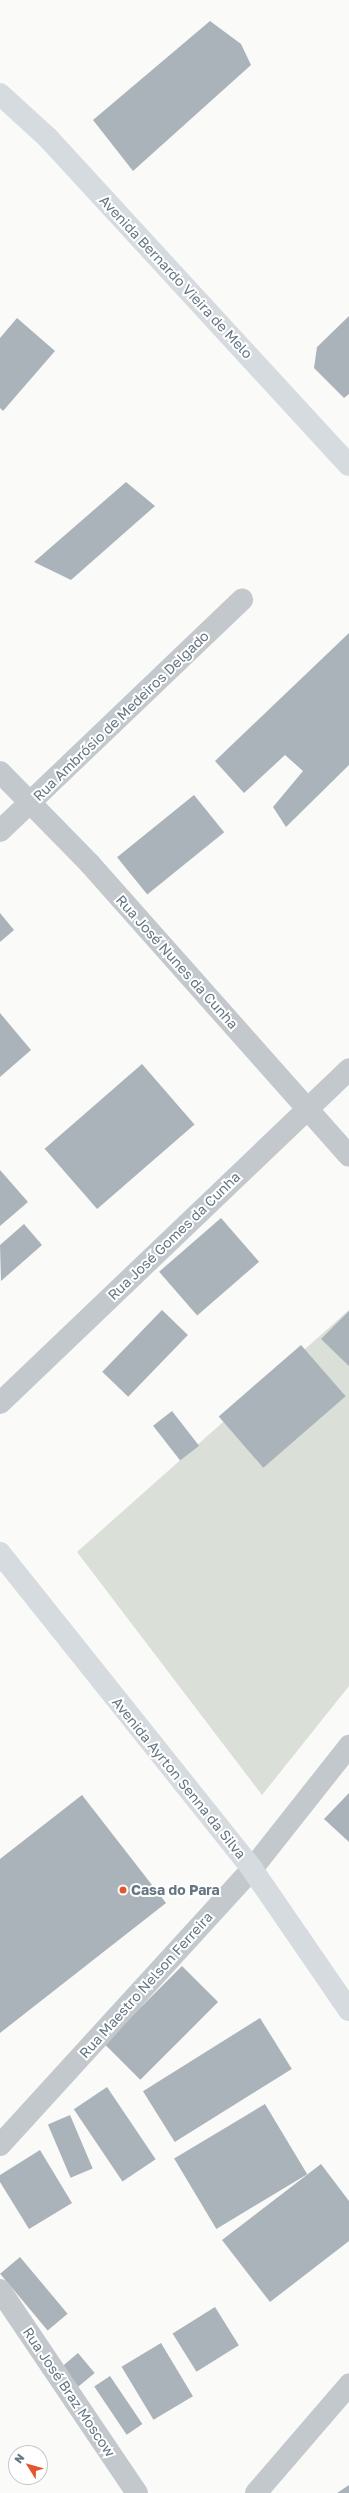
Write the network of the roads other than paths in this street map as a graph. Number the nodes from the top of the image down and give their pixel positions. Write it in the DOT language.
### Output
graph roads {
  1 [pos="0,94"];
  2 [pos="349,465"];
  3 [pos="242,600"];
  4 [pos="0,772"];
  5 [pos="30,803"];
  6 [pos="0,831"];
  7 [pos="349,1070"];
  8 [pos="306,1108"];
  9 [pos="349,1156"];
  10 [pos="0,1403"];
  11 [pos="0,1553"];
  12 [pos="349,1746"];
  13 [pos="252,1869"];
  14 [pos="349,2010"];
  15 [pos="0,2145"];
  16 [pos="0,2290"];
  17 [pos="349,2385"];
  18 [pos="138,2493"];
  19 [pos="256,2493"];
  1 -- 2 [label="main road, Avenida Bernardo Vieira de Melo"];
  3 -- 5 [label="street, Rua Ambrósio de Medeiros Delgado"];
  4 -- 5 [label="street, Rua José Nunes da Cunha"];
  5 -- 6 [label="street, Rua Ambrósio de Medeiros Delgado"];
  5 -- 8 [label="street, Rua José Nunes da Cunha"];
  7 -- 8 [label="street, Rua José Gomes da Cunha"];
  8 -- 9 [label="street, Rua José Nunes da Cunha"];
  8 -- 10 [label="street, Rua José Gomes da Cunha"];
  11 -- 13 [label="main road, Avenida Ayrton Senna da Silva"];
  12 -- 13 [label="street, Rua Maestro Nelson Ferreira"];
  13 -- 14 [label="main road, Avenida Ayrton Senna da Silva"];
  13 -- 15 [label="street, Rua Maestro Nelson Ferreira"];
  16 -- 18 [label="street, Rua José Braz Moscow"];
  17 -- 19 [label="street"];
}
